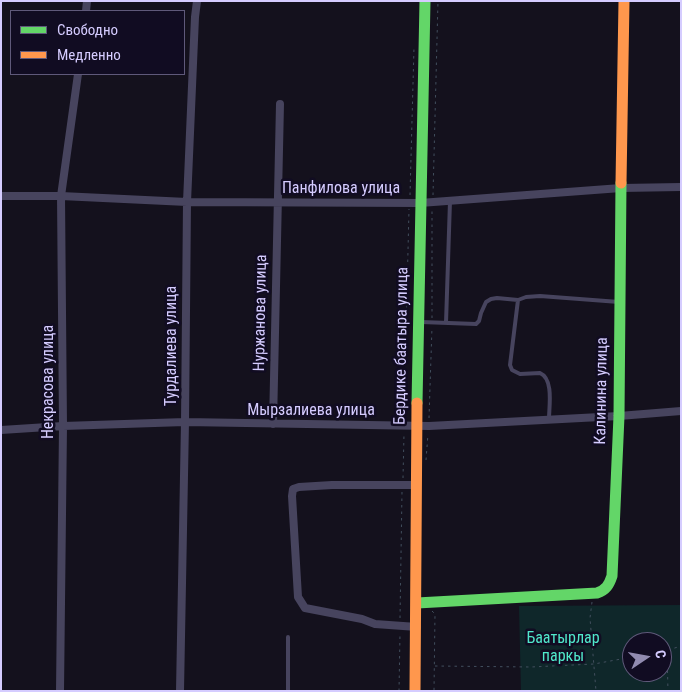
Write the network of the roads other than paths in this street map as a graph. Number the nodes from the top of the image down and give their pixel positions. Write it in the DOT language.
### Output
graph roads {
  1 [pos="197,1"];
  2 [pos="424,1"];
  3 [pos="624,1"];
  4 [pos="78,75"];
  5 [pos="280,104"];
  6 [pos="681,187"];
  7 [pos="621,188"];
  8 [pos="1,196"];
  9 [pos="61,196"];
  10 [pos="450,201"];
  11 [pos="187,202"];
  12 [pos="278,202"];
  13 [pos="415,203"];
  14 [pos="518,300"];
  15 [pos="620,302"];
  16 [pos="418,322"];
  17 [pos="446,323"];
  18 [pos="681,411"];
  19 [pos="619,416"];
  20 [pos="549,420"];
  21 [pos="185,422"];
  22 [pos="273,424"];
  23 [pos="63,426"];
  24 [pos="423,426"];
  25 [pos="1,430"];
  26 [pos="416,485"];
  27 [pos="420,603"];
  28 [pos="417,627"];
  29 [pos="288,637"];
  30 [pos="60,691"];
  31 [pos="180,691"];
  32 [pos="288,691"];
  33 [pos="415,691"];
  1 -- 11 [label="street, Турдалиева улица"];
  2 -- 13 [label="street, Бердике баатыра улица"];
  3 -- 7 [label="street, Калинина улица"];
  4 -- 9 [label="street, Некрасова улица"];
  5 -- 12 [label="street, Нуржанова улица"];
  6 -- 7 [label="street, Панфилова улица"];
  7 -- 10 [label="street, Панфилова улица"];
  7 -- 15 [label="street, Калинина улица"];
  8 -- 9 [label="street, Панфилова улица"];
  9 -- 11 [label="street, Панфилова улица"];
  9 -- 23 [label="street, Некрасова улица"];
  10 -- 13 [label="street, Панфилова улица"];
  10 -- 17 [label="lane"];
  11 -- 12 [label="street, Панфилова улица"];
  11 -- 21 [label="street, Турдалиева улица"];
  12 -- 13 [label="street, Панфилова улица"];
  12 -- 22 [label="street, Нуржанова улица"];
  13 -- 16 [label="street, Бердике баатыра улица"];
  14 -- 15 [label="lane"];
  14 -- 17 [label="lane"];
  14 -- 20 [label="lane"];
  15 -- 19 [label="street, Калинина улица"];
  16 -- 17 [label="lane"];
  16 -- 24 [label="street, Бердике баатыра улица"];
  18 -- 19 [label="street, Мырзалиева улица"];
  19 -- 20 [label="street, Мырзалиева улица"];
  19 -- 27 [label="street, Калинина улица"];
  20 -- 24 [label="street, Мырзалиева улица"];
  21 -- 22 [label="street, Мырзалиева улица"];
  21 -- 23 [label="street, Мырзалиева улица"];
  21 -- 31 [label="street, Турдалиева улица"];
  22 -- 24 [label="street, Мырзалиева улица"];
  23 -- 25 [label="street, Мырзалиева улица"];
  23 -- 30 [label="street, Некрасова улица"];
  24 -- 26 [label="street, Бердике баатыра улица"];
  26 -- 27 [label="street, Бердике баатыра улица"];
  26 -- 28 [label="street"];
  27 -- 28 [label="street, Бердике баатыра улица"];
  28 -- 33 [label="street, Бердике баатыра улица"];
  29 -- 32 [label="lane"];
}
